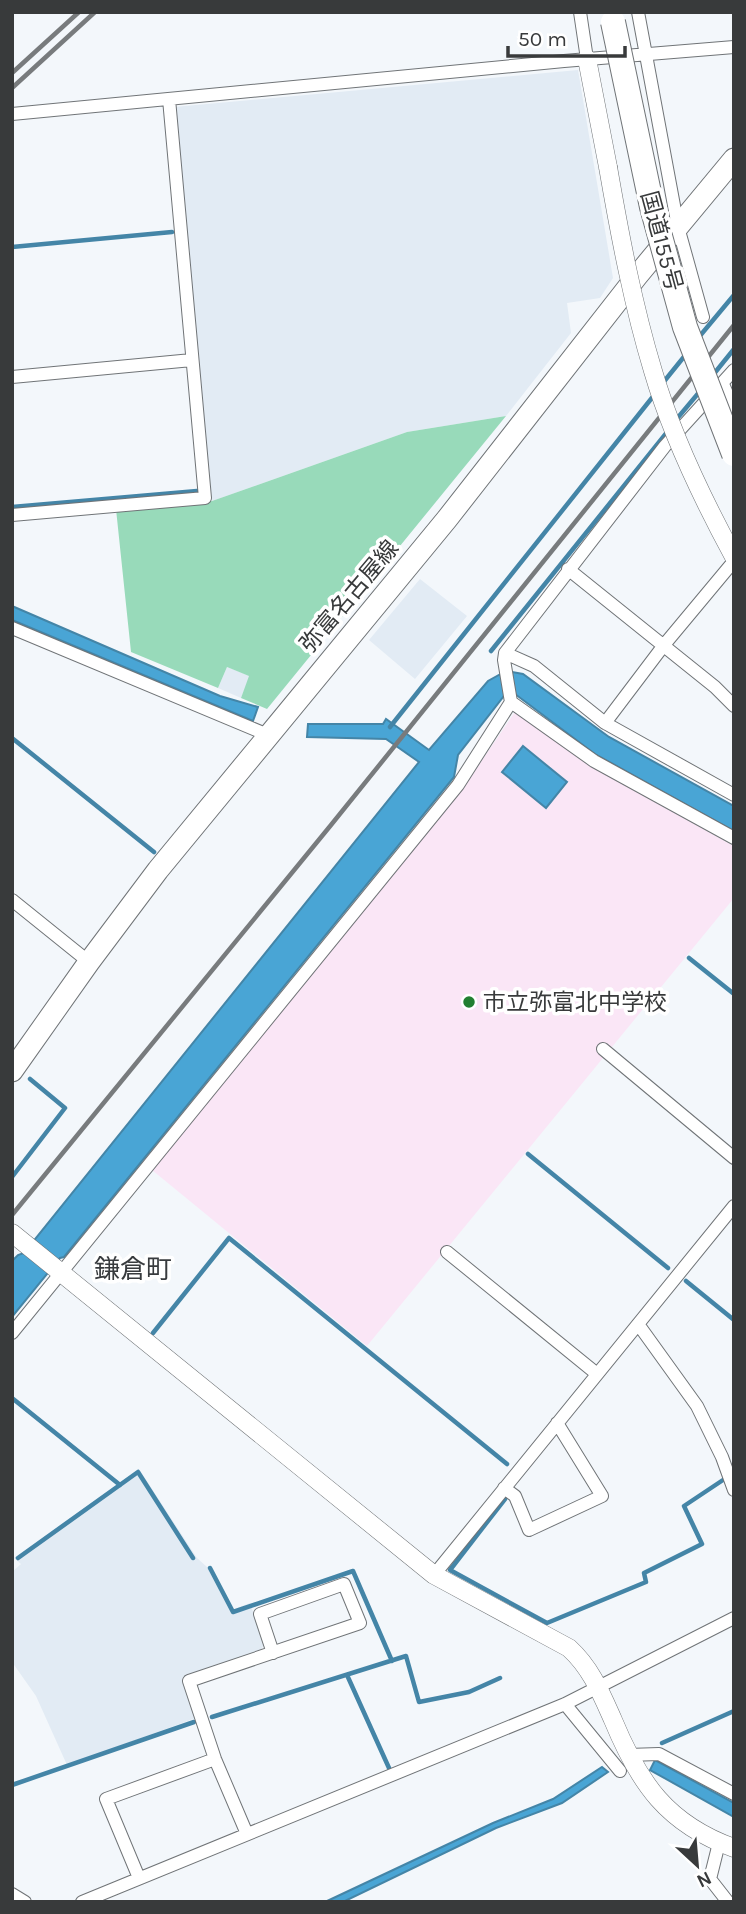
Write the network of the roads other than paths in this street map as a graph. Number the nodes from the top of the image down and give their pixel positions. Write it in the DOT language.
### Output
graph roads {
  1 [pos="580,12"];
  2 [pos="638,12"];
  3 [pos="613,22"];
  4 [pos="734,47"];
  5 [pos="645,54"];
  6 [pos="587,59"];
  7 [pos="169,99"];
  8 [pos="12,114"];
  9 [pos="734,159"];
  10 [pos="678,227"];
  11 [pos="703,317"];
  12 [pos="192,360"];
  13 [pos="734,370"];
  14 [pos="12,377"];
  15 [pos="723,383"];
  16 [pos="734,410"];
  17 [pos="734,454"];
  18 [pos="12,515"];
  19 [pos="734,559"];
  20 [pos="568,569"];
  21 [pos="12,628"];
  22 [pos="664,645"];
  23 [pos="505,659"];
  24 [pos="511,701"];
  25 [pos="734,706"];
  26 [pos="605,723"];
  27 [pos="268,735"];
  28 [pos="734,795"];
  29 [pos="734,838"];
  30 [pos="12,900"];
  31 [pos="89,962"];
  32 [pos="603,1049"];
  33 [pos="12,1071"];
  34 [pos="734,1158"];
  35 [pos="734,1206"];
  36 [pos="15,1235"];
  37 [pos="447,1252"];
  38 [pos="58,1270"];
  39 [pos="638,1324"];
  40 [pos="12,1333"];
  41 [pos="597,1374"];
  42 [pos="557,1423"];
  43 [pos="505,1488"];
  44 [pos="734,1490"];
  45 [pos="435,1575"];
  46 [pos="734,1618"];
  47 [pos="273,1653"];
  48 [pos="599,1688"];
  49 [pos="565,1704"];
  50 [pos="215,1759"];
  51 [pos="624,1763"];
  52 [pos="734,1794"];
  53 [pos="247,1834"];
  54 [pos="726,1845"];
  55 [pos="139,1878"];
  56 [pos="12,1894"];
  57 [pos="25,1902"];
  58 [pos="82,1902"];
  59 [pos="728,1902"];
  1 -- 6 [label="street"];
  2 -- 5 [label="street"];
  3 -- 17 [label="highway, 国道155号, bridge"];
  4 -- 5 [label="street"];
  5 -- 6 [label="street"];
  5 -- 10 [label="street"];
  6 -- 7 [label="street"];
  6 -- 19 [label="street, bridge"];
  7 -- 8 [label="street"];
  7 -- 12 [label="street"];
  9 -- 10 [label="main road, 弥富名古屋線"];
  10 -- 11 [label="street"];
  10 -- 27 [label="main road, 弥富名古屋線"];
  12 -- 14 [label="street"];
  12 -- 18 [label="street"];
  13 -- 15 [label="street"];
  15 -- 16 [label="street"];
  15 -- 20 [label="street"];
  19 -- 22 [label="street"];
  20 -- 22 [label="street"];
  20 -- 23 [label="street"];
  21 -- 27 [label="street"];
  22 -- 25 [label="street"];
  22 -- 26 [label="street"];
  23 -- 24 [label="street"];
  23 -- 26 [label="street"];
  24 -- 29 [label="street"];
  24 -- 38 [label="street"];
  26 -- 28 [label="street"];
  27 -- 31 [label="main road, 弥富名古屋線"];
  30 -- 31 [label="street"];
  31 -- 33 [label="main road, 弥富名古屋線"];
  32 -- 34 [label="street"];
  35 -- 39 [label="street"];
  36 -- 38 [label="street"];
  37 -- 41 [label="street"];
  38 -- 40 [label="street"];
  38 -- 45 [label="street"];
  39 -- 41 [label="street"];
  39 -- 44 [label="street"];
  41 -- 42 [label="street"];
  42 -- 43 [label="street"];
  42 -- 43 [label="street"];
  43 -- 45 [label="street"];
  45 -- 48 [label="street"];
  46 -- 48 [label="street"];
  47 -- 47 [label="street"];
  47 -- 50 [label="street"];
  48 -- 49 [label="street"];
  48 -- 51 [label="street"];
  49 -- 51 [label="street"];
  49 -- 53 [label="street"];
  50 -- 53 [label="street"];
  50 -- 55 [label="street"];
  51 -- 52 [label="street"];
  51 -- 54 [label="street"];
  53 -- 55 [label="street"];
  54 -- 59 [label="street"];
  55 -- 58 [label="street"];
  56 -- 57 [label="street"];
}
